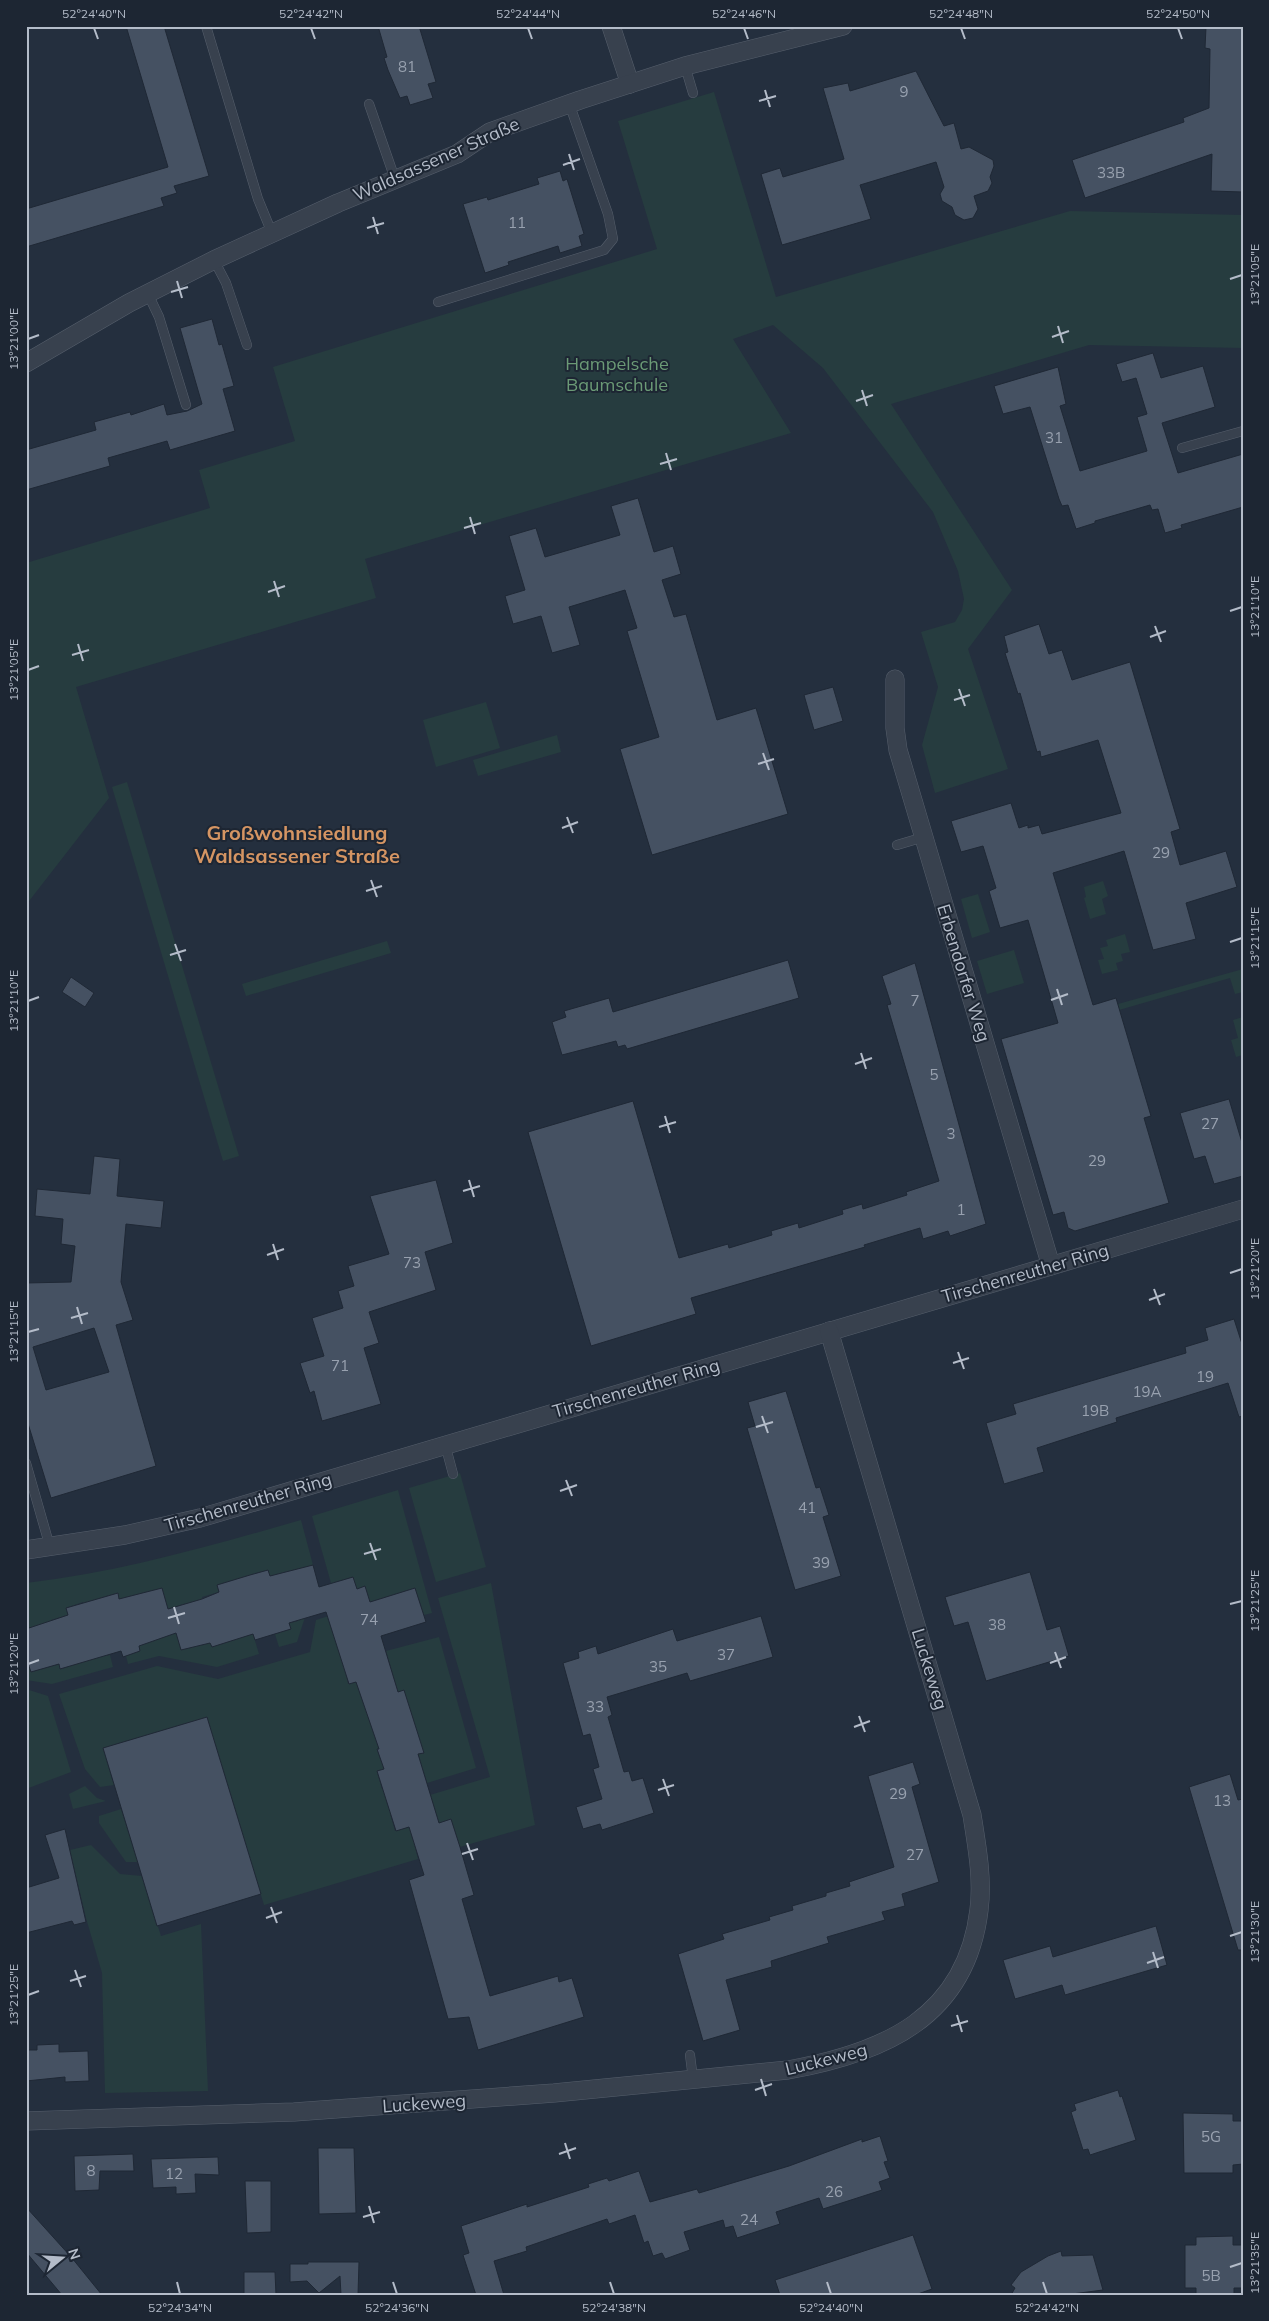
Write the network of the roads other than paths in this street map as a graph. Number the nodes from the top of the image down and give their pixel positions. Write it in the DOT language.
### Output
graph roads {
  1 [pos="206,26"];
  2 [pos="610,26"];
  3 [pos="843,26"];
  4 [pos="685,66"];
  5 [pos="630,84"];
  6 [pos="693,93"];
  7 [pos="569,103"];
  8 [pos="369,104"];
  9 [pos="394,179"];
  10 [pos="272,233"];
  11 [pos="214,260"];
  12 [pos="148,294"];
  13 [pos="438,302"];
  14 [pos="246,345"];
  15 [pos="26,363"];
  16 [pos="186,406"];
  17 [pos="1243,431"];
  18 [pos="1182,448"];
  19 [pos="895,679"];
  20 [pos="924,837"];
  21 [pos="897,845"];
  22 [pos="1243,1209"];
  23 [pos="1051,1266"];
  24 [pos="829,1331"];
  25 [pos="445,1444"];
  26 [pos="26,1463"];
  27 [pos="454,1474"];
  28 [pos="50,1547"];
  29 [pos="26,1550"];
  30 [pos="690,2055"];
  31 [pos="693,2079"];
  32 [pos="26,2121"];
  1 -- 10 [label="lane"];
  2 -- 5 [label="street"];
  3 -- 4 [label="street, Waldsassener Straße"];
  4 -- 5 [label="street, Waldsassener Straße"];
  4 -- 6 [label="lane"];
  5 -- 7 [label="street, Waldsassener Straße"];
  7 -- 9 [label="street, Waldsassener Straße"];
  7 -- 13 [label="lane"];
  8 -- 9 [label="lane"];
  9 -- 10 [label="street, Waldsassener Straße"];
  10 -- 11 [label="street, Waldsassener Straße"];
  11 -- 12 [label="street, Waldsassener Straße"];
  11 -- 14 [label="lane"];
  12 -- 15 [label="street, Waldsassener Straße"];
  12 -- 16 [label="lane"];
  17 -- 18 [label="lane"];
  19 -- 20 [label="street, Erbendorfer Weg"];
  20 -- 21 [label="lane"];
  20 -- 23 [label="street, Erbendorfer Weg"];
  22 -- 23 [label="street, Tirschenreuther Ring"];
  23 -- 24 [label="street, Tirschenreuther Ring"];
  24 -- 25 [label="street, Tirschenreuther Ring"];
  24 -- 31 [label="street, Luckeweg"];
  25 -- 27 [label="lane"];
  25 -- 28 [label="street, Tirschenreuther Ring"];
  26 -- 28 [label="lane"];
  28 -- 29 [label="street, Tirschenreuther Ring"];
  30 -- 31 [label="lane"];
  31 -- 32 [label="street, Luckeweg"];
}
